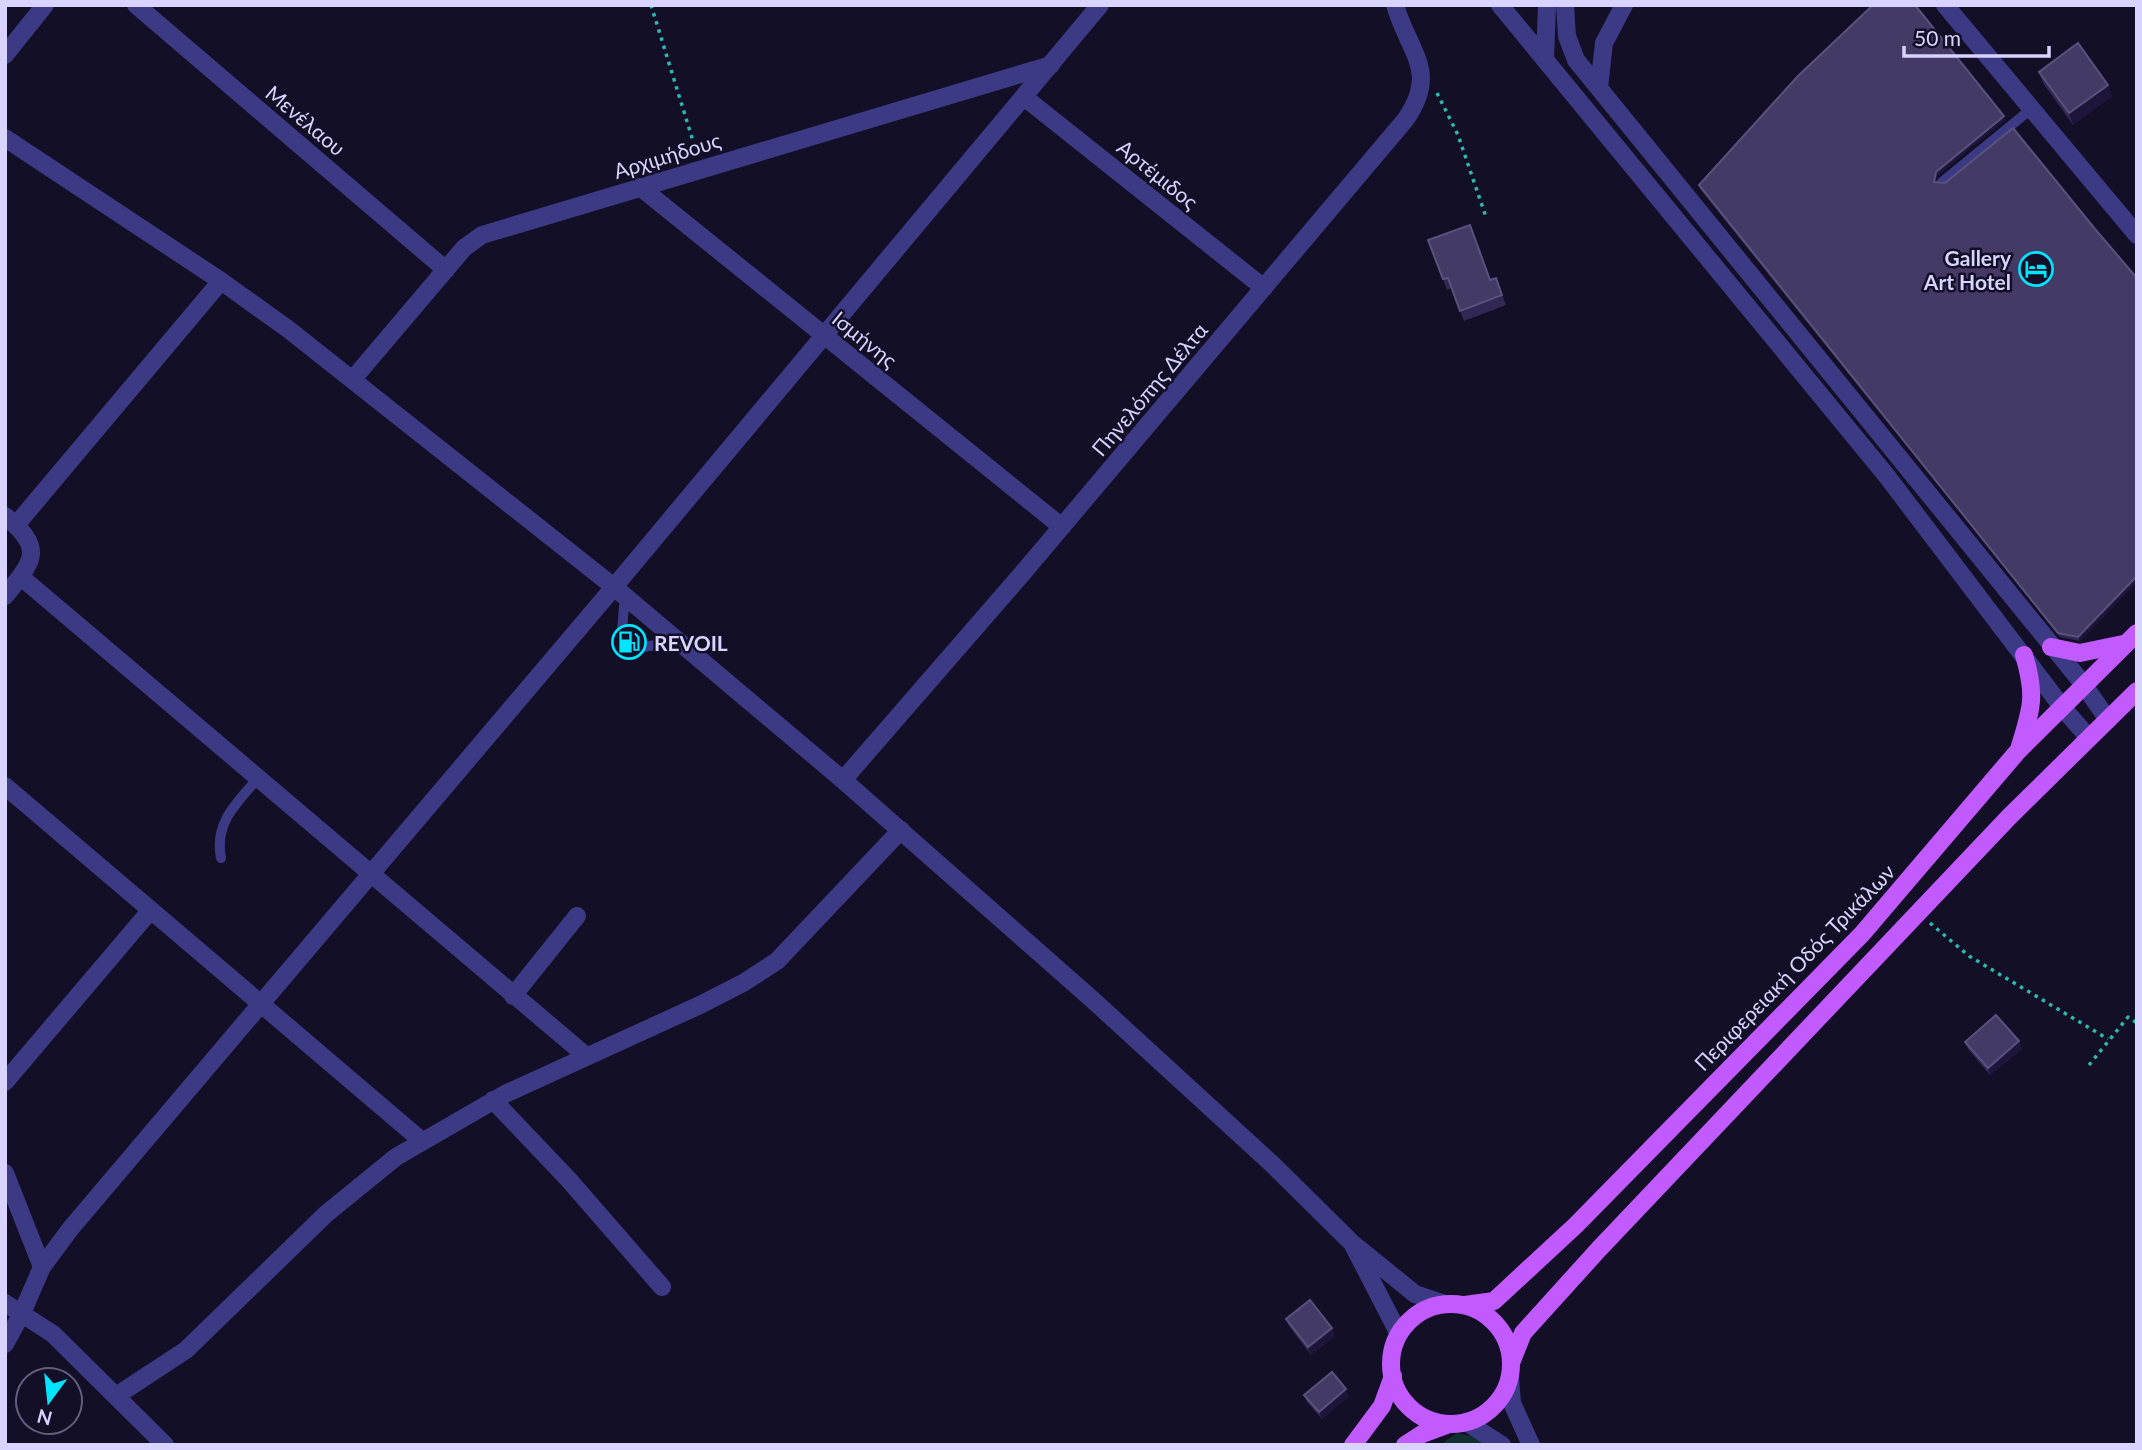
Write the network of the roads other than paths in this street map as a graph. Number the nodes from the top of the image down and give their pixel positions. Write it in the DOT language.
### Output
graph roads {
  1 [pos="136,5"];
  2 [pos="1100,5"];
  3 [pos="1395,5"];
  4 [pos="1500,5"];
  5 [pos="1547,5"];
  6 [pos="1565,5"];
  7 [pos="1625,5"];
  8 [pos="1945,5"];
  9 [pos="43,6"];
  10 [pos="5,55"];
  11 [pos="1545,59"];
  12 [pos="1051,65"];
  13 [pos="1599,88"];
  14 [pos="1024,97"];
  15 [pos="2031,109"];
  16 [pos="5,138"];
  17 [pos="1942,182"];
  18 [pos="640,187"];
  19 [pos="2137,235"];
  20 [pos="446,270"];
  21 [pos="221,281"];
  22 [pos="1264,288"];
  23 [pos="824,336"];
  24 [pos="354,379"];
  25 [pos="11,520"];
  26 [pos="1062,527"];
  27 [pos="21,577"];
  28 [pos="620,591"];
  29 [pos="5,596"];
  30 [pos="2132,638"];
  31 [pos="679,641"];
  32 [pos="2051,647"];
  33 [pos="2024,655"];
  34 [pos="2084,685"];
  35 [pos="2137,691"];
  36 [pos="2062,707"];
  37 [pos="2108,720"];
  38 [pos="2089,737"];
  39 [pos="2018,751"];
  40 [pos="259,777"];
  41 [pos="843,780"];
  42 [pos="5,786"];
  43 [pos="901,830"];
  44 [pos="221,858"];
  45 [pos="371,873"];
  46 [pos="150,911"];
  47 [pos="578,916"];
  48 [pos="513,996"];
  49 [pos="261,1004"];
  50 [pos="585,1055"];
  51 [pos="5,1082"];
  52 [pos="493,1100"];
  53 [pos="422,1141"];
  54 [pos="5,1174"];
  55 [pos="1352,1243"];
  56 [pos="42,1267"];
  57 [pos="662,1287"];
  58 [pos="5,1303"];
  59 [pos="1445,1304"];
  60 [pos="1465,1306"];
  61 [pos="22,1313"];
  62 [pos="1399,1335"];
  63 [pos="5,1345"];
  64 [pos="1511,1370"];
  65 [pos="1393,1376"];
  66 [pos="116,1396"];
  67 [pos="1457,1423"];
  68 [pos="165,1445"];
  69 [pos="1353,1445"];
  70 [pos="1405,1445"];
  71 [pos="1502,1445"];
  72 [pos="1531,1445"];
  1 -- 20 [label="street, Μενέλαου"];
  2 -- 12 [label="street"];
  3 -- 22 [label="street, Πηνελόπης Δέλτα"];
  4 -- 11 [label="street"];
  5 -- 11 [label="street"];
  6 -- 13 [label="street"];
  7 -- 13 [label="street"];
  8 -- 15 [label="street"];
  9 -- 10 [label="street"];
  11 -- 33 [label="street"];
  12 -- 14 [label="street"];
  12 -- 18 [label="street, Αρχιμήδους"];
  13 -- 32 [label="street"];
  14 -- 22 [label="street, Αρτέμιδος"];
  14 -- 23 [label="street"];
  15 -- 17 [label="lane"];
  15 -- 19 [label="street"];
  16 -- 21 [label="street"];
  18 -- 20 [label="street, Αρχιμήδους"];
  18 -- 23 [label="street, Ισμήνης"];
  20 -- 24 [label="street, Αρχιμήδους"];
  21 -- 24 [label="street"];
  21 -- 25 [label="street"];
  22 -- 26 [label="street, Πηνελόπης Δέλτα"];
  23 -- 26 [label="street, Ισμήνης"];
  23 -- 28 [label="street"];
  24 -- 28 [label="street"];
  25 -- 27 [label="street"];
  26 -- 41 [label="street, Πηνελόπης Δέλτα"];
  27 -- 29 [label="street"];
  27 -- 40 [label="street"];
  28 -- 31 [label="street"];
  28 -- 31 [label="lane"];
  28 -- 45 [label="street"];
  30 -- 32 [label="main road"];
  30 -- 34 [label="main road, Περιφερειακή Οδός Τρικάλων"];
  31 -- 41 [label="street"];
  32 -- 34 [label="street"];
  33 -- 36 [label="street"];
  33 -- 39 [label="main road"];
  34 -- 36 [label="main road, Περιφερειακή Οδός Τρικάλων"];
  34 -- 37 [label="street"];
  35 -- 37 [label="main road"];
  36 -- 38 [label="street"];
  36 -- 39 [label="main road, Περιφερειακή Οδός Τρικάλων"];
  37 -- 38 [label="main road"];
  38 -- 64 [label="main road"];
  39 -- 60 [label="main road, Περιφερειακή Οδός Τρικάλων"];
  40 -- 44 [label="lane"];
  40 -- 45 [label="street"];
  41 -- 43 [label="street"];
  42 -- 46 [label="street"];
  43 -- 50 [label="street"];
  43 -- 55 [label="street"];
  45 -- 48 [label="street"];
  45 -- 49 [label="street"];
  46 -- 49 [label="street"];
  46 -- 51 [label="street"];
  47 -- 48 [label="street"];
  48 -- 50 [label="street"];
  49 -- 53 [label="street"];
  49 -- 56 [label="street"];
  50 -- 52 [label="street"];
  52 -- 53 [label="street"];
  52 -- 57 [label="street"];
  53 -- 66 [label="street"];
  54 -- 56 [label="street"];
  55 -- 59 [label="street"];
  55 -- 62 [label="street"];
  56 -- 61 [label="street"];
  58 -- 61 [label="street"];
  59 -- 60 [label="main road"];
  59 -- 62 [label="main road"];
  60 -- 64 [label="main road"];
  61 -- 63 [label="street"];
  61 -- 66 [label="street"];
  62 -- 65 [label="main road"];
  64 -- 67 [label="main road"];
  64 -- 72 [label="street"];
  65 -- 67 [label="main road"];
  65 -- 69 [label="main road"];
  66 -- 68 [label="street"];
  67 -- 70 [label="main road"];
  67 -- 71 [label="street"];
}
